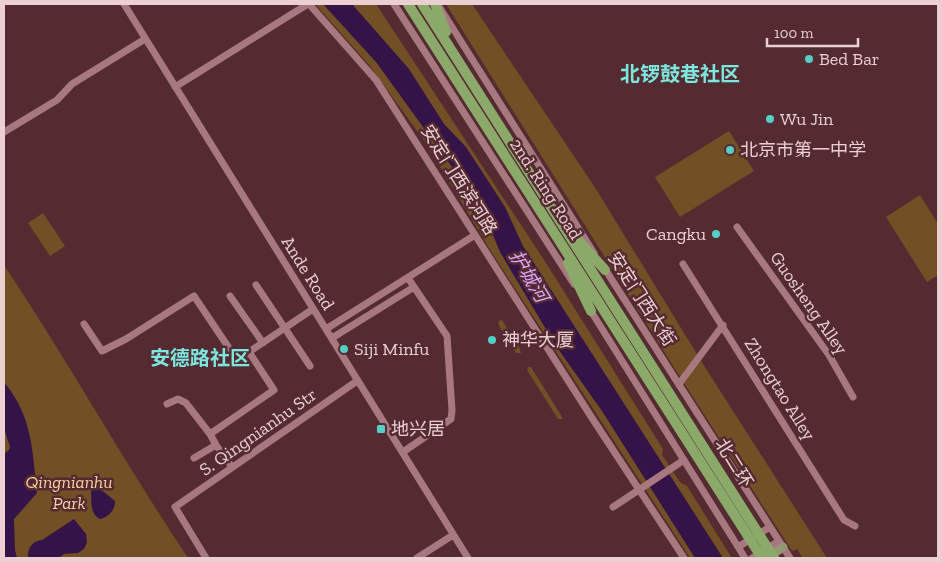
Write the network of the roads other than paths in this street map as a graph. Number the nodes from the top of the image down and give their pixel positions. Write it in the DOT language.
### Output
graph roads {
  1 [pos="124,4"];
  2 [pos="309,4"];
  3 [pos="394,4"];
  4 [pos="408,4"];
  5 [pos="422,4"];
  6 [pos="436,4"];
  7 [pos="145,39"];
  8 [pos="456,56"];
  9 [pos="175,87"];
  10 [pos="4,132"];
  11 [pos="559,219"];
  12 [pos="551,226"];
  13 [pos="737,227"];
  14 [pos="475,235"];
  15 [pos="683,264"];
  16 [pos="605,270"];
  17 [pos="408,278"];
  18 [pos="256,285"];
  19 [pos="414,287"];
  20 [pos="230,296"];
  21 [pos="312,309"];
  22 [pos="591,311"];
  23 [pos="84,324"];
  24 [pos="722,326"];
  25 [pos="285,328"];
  26 [pos="326,329"];
  27 [pos="332,338"];
  28 [pos="263,343"];
  29 [pos="249,352"];
  30 [pos="310,366"];
  31 [pos="358,381"];
  32 [pos="679,384"];
  33 [pos="666,386"];
  34 [pos="853,397"];
  35 [pos="167,404"];
  36 [pos="210,434"];
  37 [pos="216,445"];
  38 [pos="403,452"];
  39 [pos="194,458"];
  40 [pos="684,460"];
  41 [pos="232,467"];
  42 [pos="613,506"];
  43 [pos="855,526"];
  44 [pos="770,527"];
  45 [pos="453,535"];
  46 [pos="781,544"];
  47 [pos="738,547"];
  48 [pos="206,558"];
  49 [pos="417,558"];
  50 [pos="468,558"];
  51 [pos="684,558"];
  52 [pos="745,558"];
  53 [pos="752,558"];
  54 [pos="762,558"];
  55 [pos="766,558"];
  56 [pos="774,558"];
  57 [pos="790,558"];
  1 -- 7 [label="street, Ande Road"];
  2 -- 9 [label="street"];
  2 -- 14 [label="street, 安定门西滨河路"];
  3 -- 22 [label="street"];
  4 -- 12 [label="highway, 2nd. Ring Road"];
  5 -- 8 [label="highway, 2nd. Ring Road"];
  6 -- 8 [label="highway"];
  6 -- 16 [label="street, 安定门西大街"];
  7 -- 9 [label="street, Ande Road"];
  7 -- 10 [label="street"];
  8 -- 11 [label="highway, 2nd. Ring Road"];
  9 -- 21 [label="street, Ande Road"];
  11 -- 16 [label="highway"];
  11 -- 33 [label="highway, 2nd. Ring Road"];
  12 -- 22 [label="highway"];
  12 -- 54 [label="highway, 2nd. Ring Road"];
  13 -- 34 [label="street, Guosheng Alley"];
  14 -- 17 [label="street"];
  14 -- 51 [label="street, 安定门西滨河路"];
  15 -- 24 [label="street, Zhongtao Alley"];
  16 -- 32 [label="street, 安定门西大街"];
  17 -- 19 [label="street"];
  17 -- 26 [label="street"];
  18 -- 25 [label="street"];
  19 -- 27 [label="street"];
  19 -- 38 [label="street"];
  20 -- 28 [label="street"];
  21 -- 25 [label="street"];
  21 -- 26 [label="street, Ande Road"];
  22 -- 40 [label="street"];
  23 -- 29 [label="street"];
  24 -- 32 [label="street"];
  24 -- 43 [label="street, Zhongtao Alley"];
  25 -- 28 [label="street"];
  25 -- 30 [label="street"];
  26 -- 27 [label="street, Ande Road"];
  27 -- 31 [label="street, Ande Road"];
  28 -- 29 [label="street"];
  29 -- 36 [label="street"];
  31 -- 38 [label="street, Ande Road"];
  31 -- 41 [label="street, S. Qingnianhu Str"];
  32 -- 44 [label="street, 安定门西大街"];
  33 -- 56 [label="highway, 北二环"];
  35 -- 36 [label="street"];
  36 -- 37 [label="street"];
  37 -- 39 [label="street"];
  37 -- 41 [label="street"];
  38 -- 45 [label="street, Ande Road"];
  40 -- 42 [label="street"];
  40 -- 47 [label="street"];
  41 -- 48 [label="street, S. Qingnianhu Str"];
  44 -- 46 [label="street, 安定门西大街"];
  44 -- 47 [label="street"];
  45 -- 49 [label="street"];
  45 -- 50 [label="street, Ande Road"];
  46 -- 53 [label="street"];
  46 -- 55 [label="main road"];
  46 -- 57 [label="street, 安定门西大街"];
  47 -- 52 [label="street"];
}
